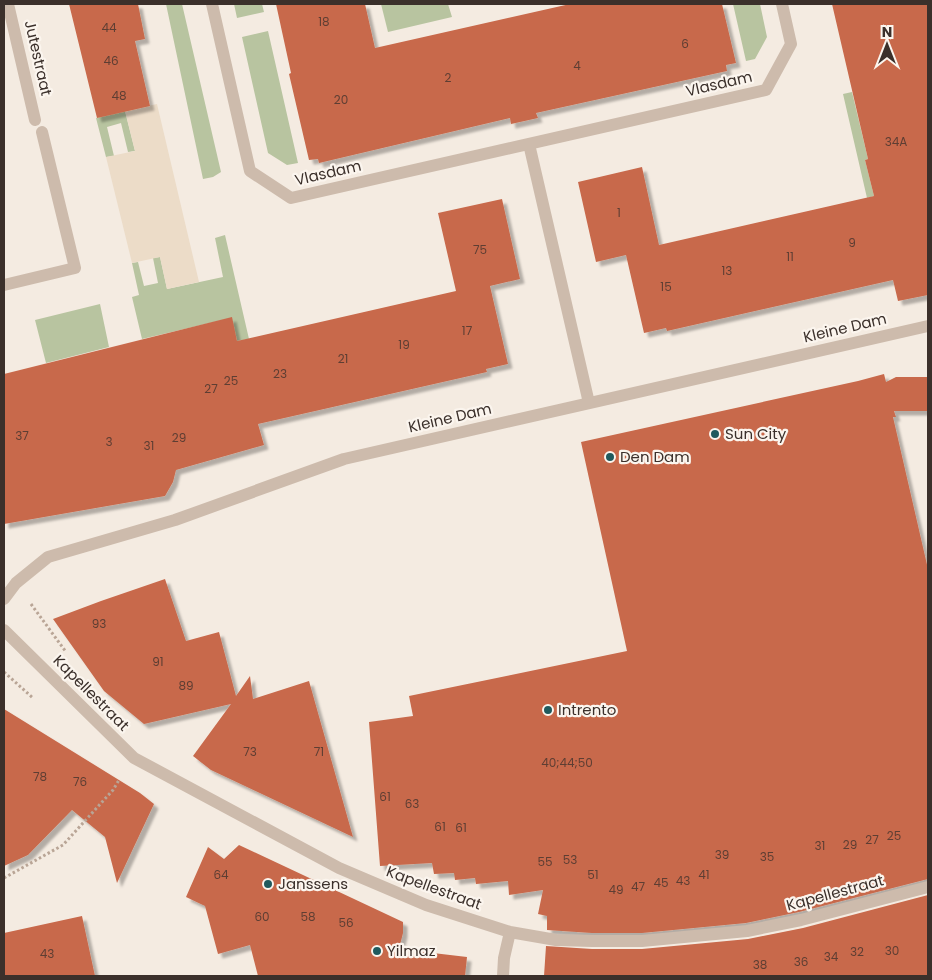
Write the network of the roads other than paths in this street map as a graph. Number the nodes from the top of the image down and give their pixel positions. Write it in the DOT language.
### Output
graph roads {
  1 [pos="8,4"];
  2 [pos="212,4"];
  3 [pos="782,4"];
  4 [pos="36,120"];
  5 [pos="42,132"];
  6 [pos="529,144"];
  7 [pos="4,285"];
  8 [pos="928,326"];
  9 [pos="589,403"];
  10 [pos="4,599"];
  11 [pos="4,630"];
  12 [pos="928,887"];
  13 [pos="510,932"];
  14 [pos="503,976"];
  1 -- 4 [label="street, Jutestraat"];
  2 -- 6 [label="street, Vlasdam"];
  3 -- 6 [label="street, Vlasdam"];
  5 -- 7 [label="street"];
  6 -- 9 [label="street"];
  8 -- 9 [label="street, Kleine Dam"];
  9 -- 10 [label="street, Kleine Dam"];
  11 -- 13 [label="street, Kapellestraat"];
  12 -- 13 [label="street, Kapellestraat"];
  13 -- 14 [label="street"];
}
